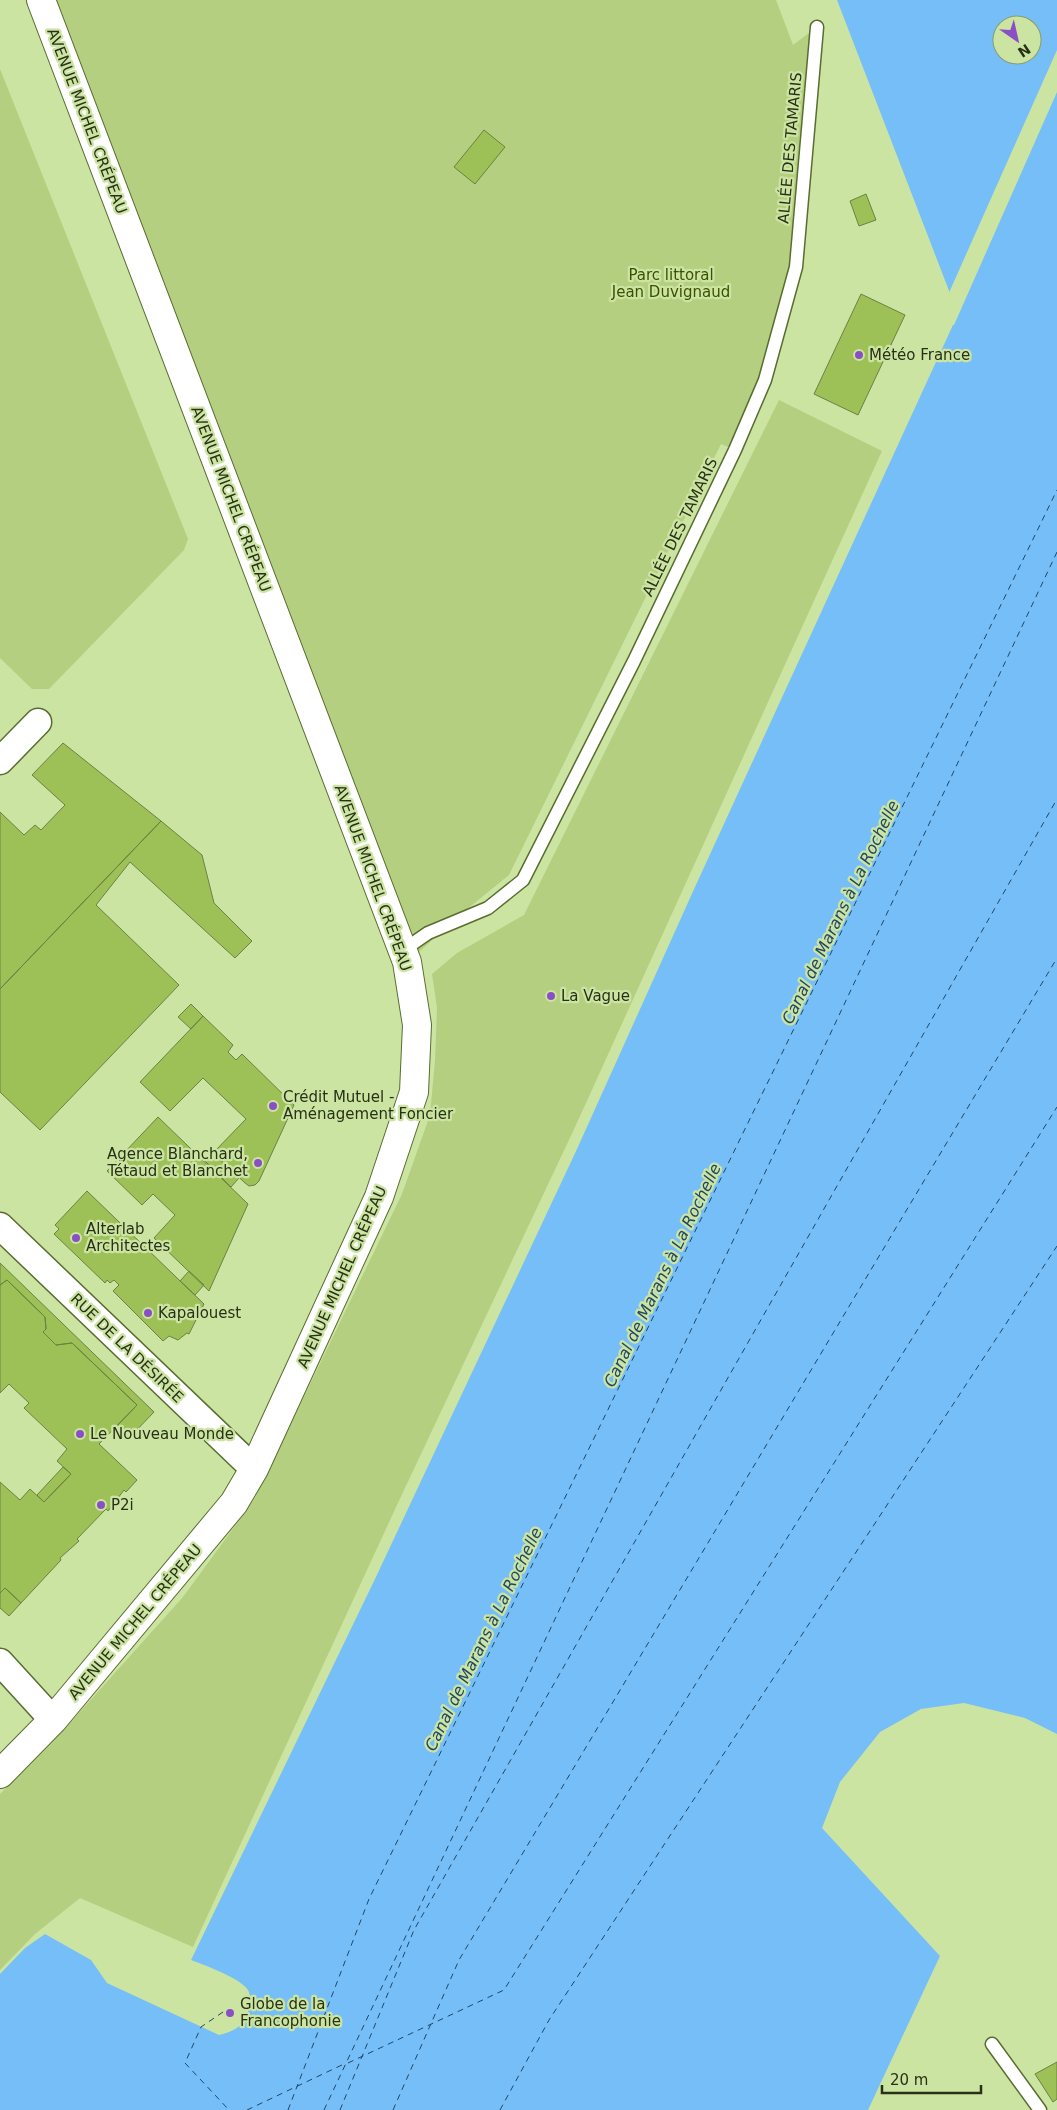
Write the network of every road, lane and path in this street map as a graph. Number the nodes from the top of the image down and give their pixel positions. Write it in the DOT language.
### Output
graph roads {
  1 [pos="41,0"];
  2 [pos="817,27"];
  3 [pos="38,722"];
  4 [pos="0,761"];
  5 [pos="402,952"];
  6 [pos="0,1226"];
  7 [pos="254,1469"];
  8 [pos="0,1662"];
  9 [pos="53,1720"];
  10 [pos="0,1774"];
  11 [pos="992,2044"];
  12 [pos="1040,2110"];
  1 -- 5 [label="street, AVENUE MICHEL CRÉPEAU"];
  2 -- 5 [label="lane, ALLÉE DES TAMARIS"];
  3 -- 4 [label="street"];
  5 -- 7 [label="street, AVENUE MICHEL CRÉPEAU"];
  6 -- 7 [label="street, RUE DE LA DÉSIRÉE"];
  7 -- 9 [label="street, AVENUE MICHEL CRÉPEAU"];
  8 -- 9 [label="street"];
  9 -- 10 [label="street, AVENUE MICHEL CRÉPEAU"];
  11 -- 12 [label="lane"];
}
